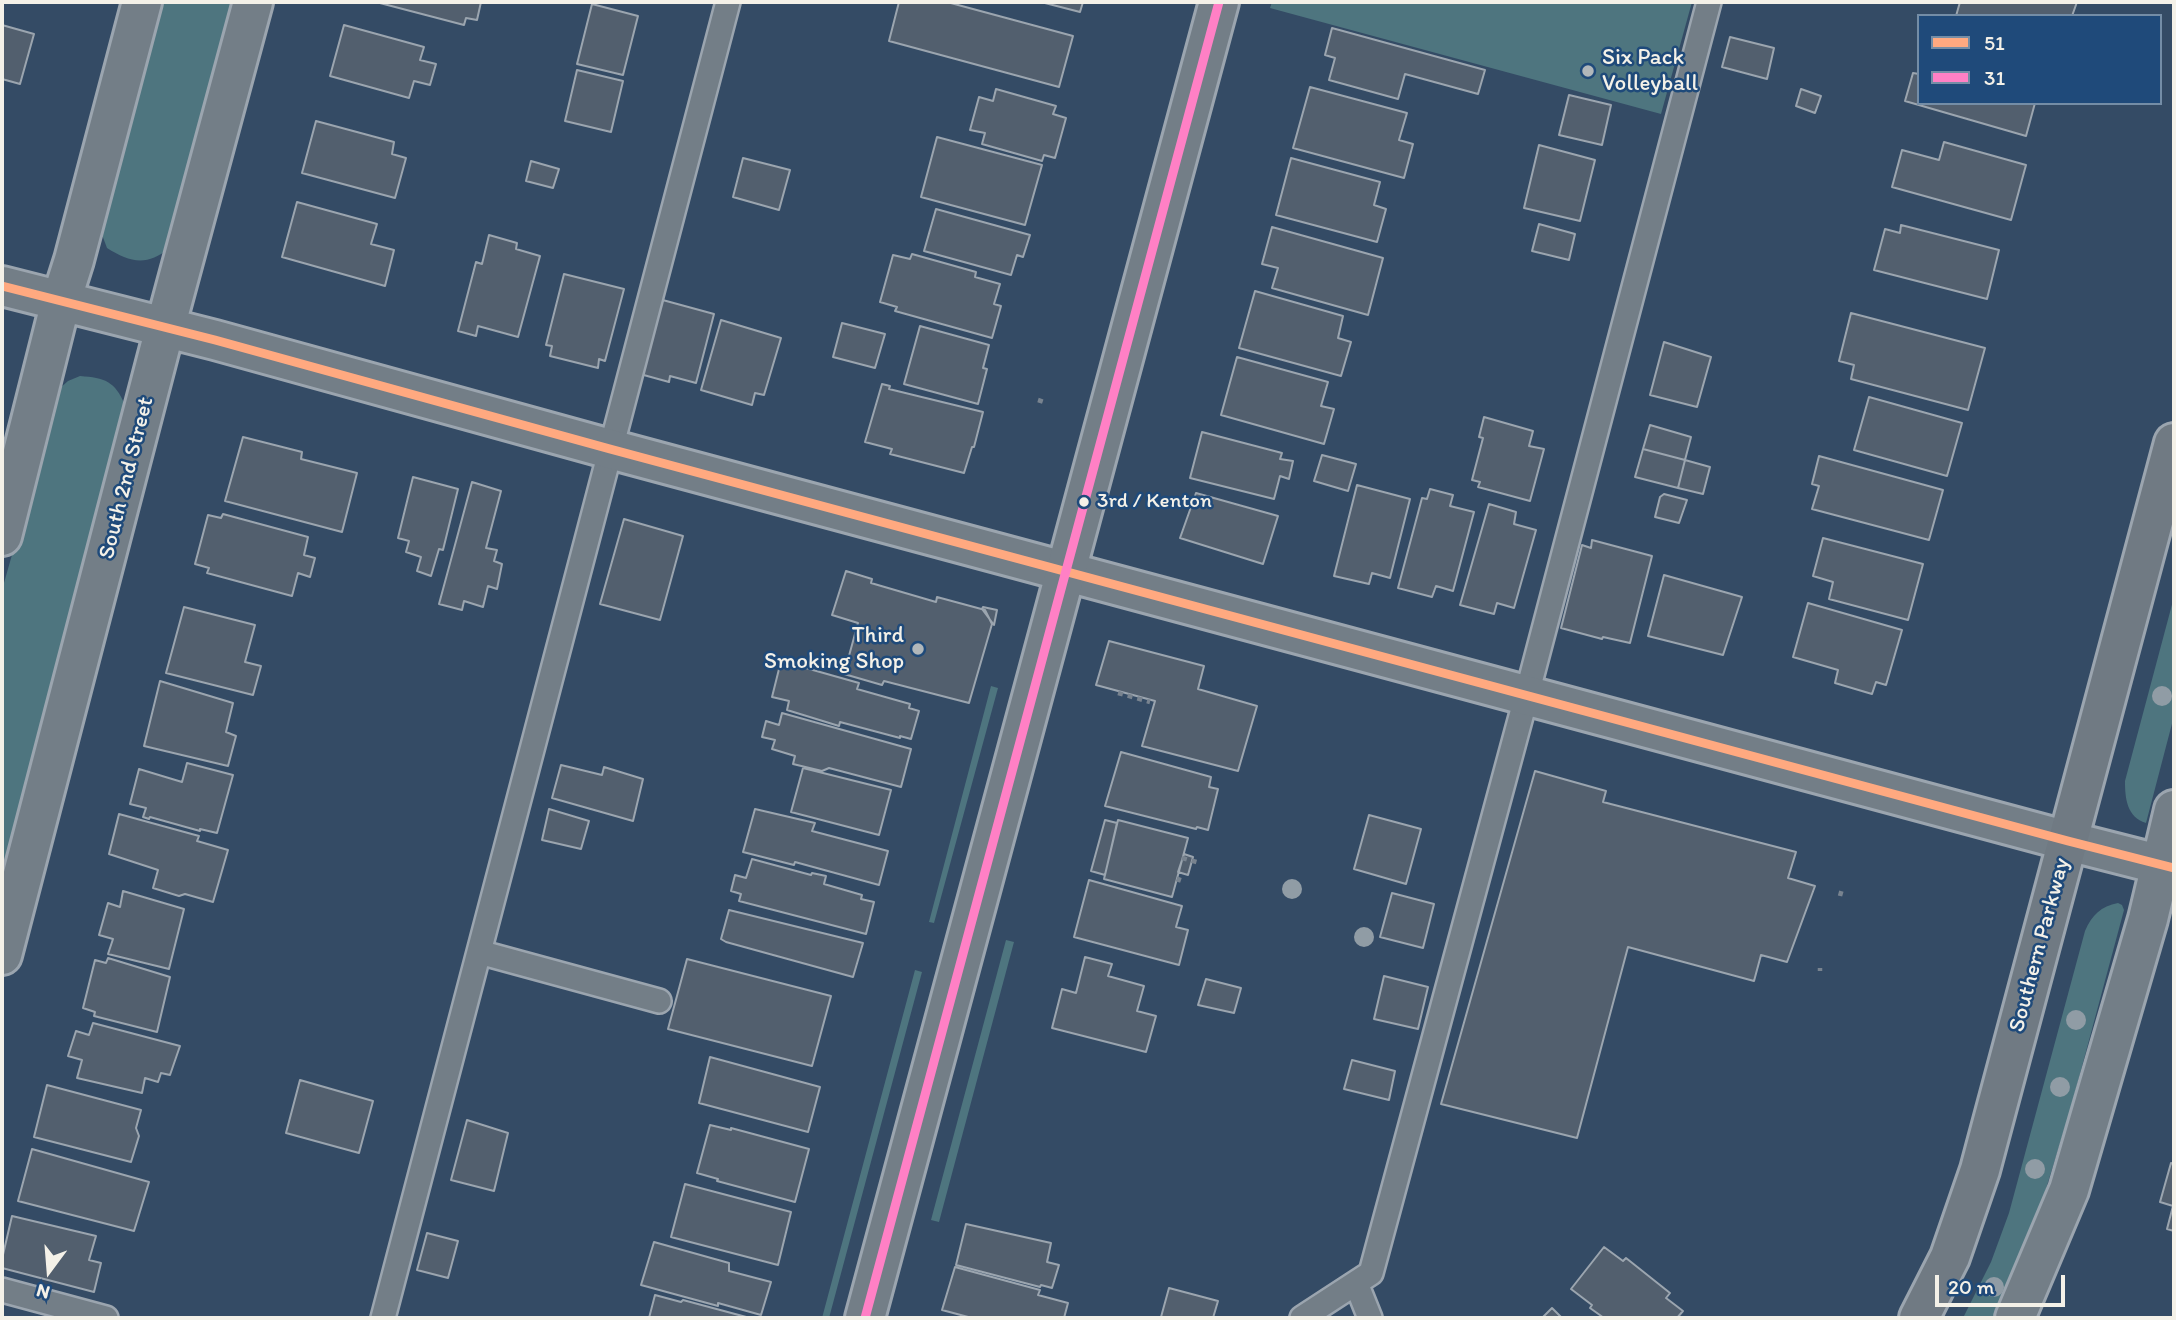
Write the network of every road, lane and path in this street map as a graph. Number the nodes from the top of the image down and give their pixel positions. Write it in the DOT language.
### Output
graph roads {
  1 [pos="142,2"];
  2 [pos="253,2"];
  3 [pos="728,2"];
  4 [pos="1219,2"];
  5 [pos="1709,2"];
  6 [pos="2,286"];
  7 [pos="61,301"];
  8 [pos="166,328"];
  9 [pos="1038,400"];
  10 [pos="1047,403"];
  11 [pos="2174,443"];
  12 [pos="610,449"];
  13 [pos="2,536"];
  14 [pos="1067,571"];
  15 [pos="1118,693"];
  16 [pos="1527,694"];
  17 [pos="1150,702"];
  18 [pos="2174,810"];
  19 [pos="2068,841"];
  20 [pos="1182,858"];
  21 [pos="1200,863"];
  22 [pos="2168,866"];
  23 [pos="1181,873"];
  24 [pos="1178,882"];
  25 [pos="1842,889"];
  26 [pos="1840,896"];
  27 [pos="478,952"];
  28 [pos="2,955"];
  29 [pos="659,1000"];
  30 [pos="1356,1283"];
  31 [pos="2,1290"];
  32 [pos="106,1318"];
  33 [pos="383,1318"];
  34 [pos="865,1318"];
  35 [pos="1302,1318"];
  36 [pos="1370,1318"];
  37 [pos="1919,1318"];
  38 [pos="2015,1318"];
  1 -- 7 [label="street"];
  2 -- 8 [label="street, South 2nd Street"];
  3 -- 12 [label="lane"];
  4 -- 14 [label="street"];
  5 -- 16 [label="lane"];
  6 -- 7 [label="street"];
  7 -- 8 [label="street"];
  7 -- 13 [label="street"];
  8 -- 12 [label="street"];
  8 -- 28 [label="street, South 2nd Street"];
  9 -- 10 [label="path"];
  11 -- 19 [label="main road, Southern Parkway"];
  12 -- 14 [label="street"];
  12 -- 27 [label="lane"];
  14 -- 16 [label="street"];
  14 -- 34 [label="street"];
  15 -- 17 [label="path"];
  16 -- 19 [label="street"];
  16 -- 30 [label="lane"];
  18 -- 22 [label="street"];
  19 -- 22 [label="street"];
  19 -- 37 [label="main road, Southern Parkway"];
  20 -- 21 [label="path"];
  22 -- 38 [label="street"];
  23 -- 24 [label="path"];
  25 -- 26 [label="path"];
  27 -- 29 [label="lane"];
  27 -- 33 [label="lane"];
  30 -- 35 [label="lane"];
  30 -- 36 [label="lane"];
  31 -- 32 [label="lane"];
}
